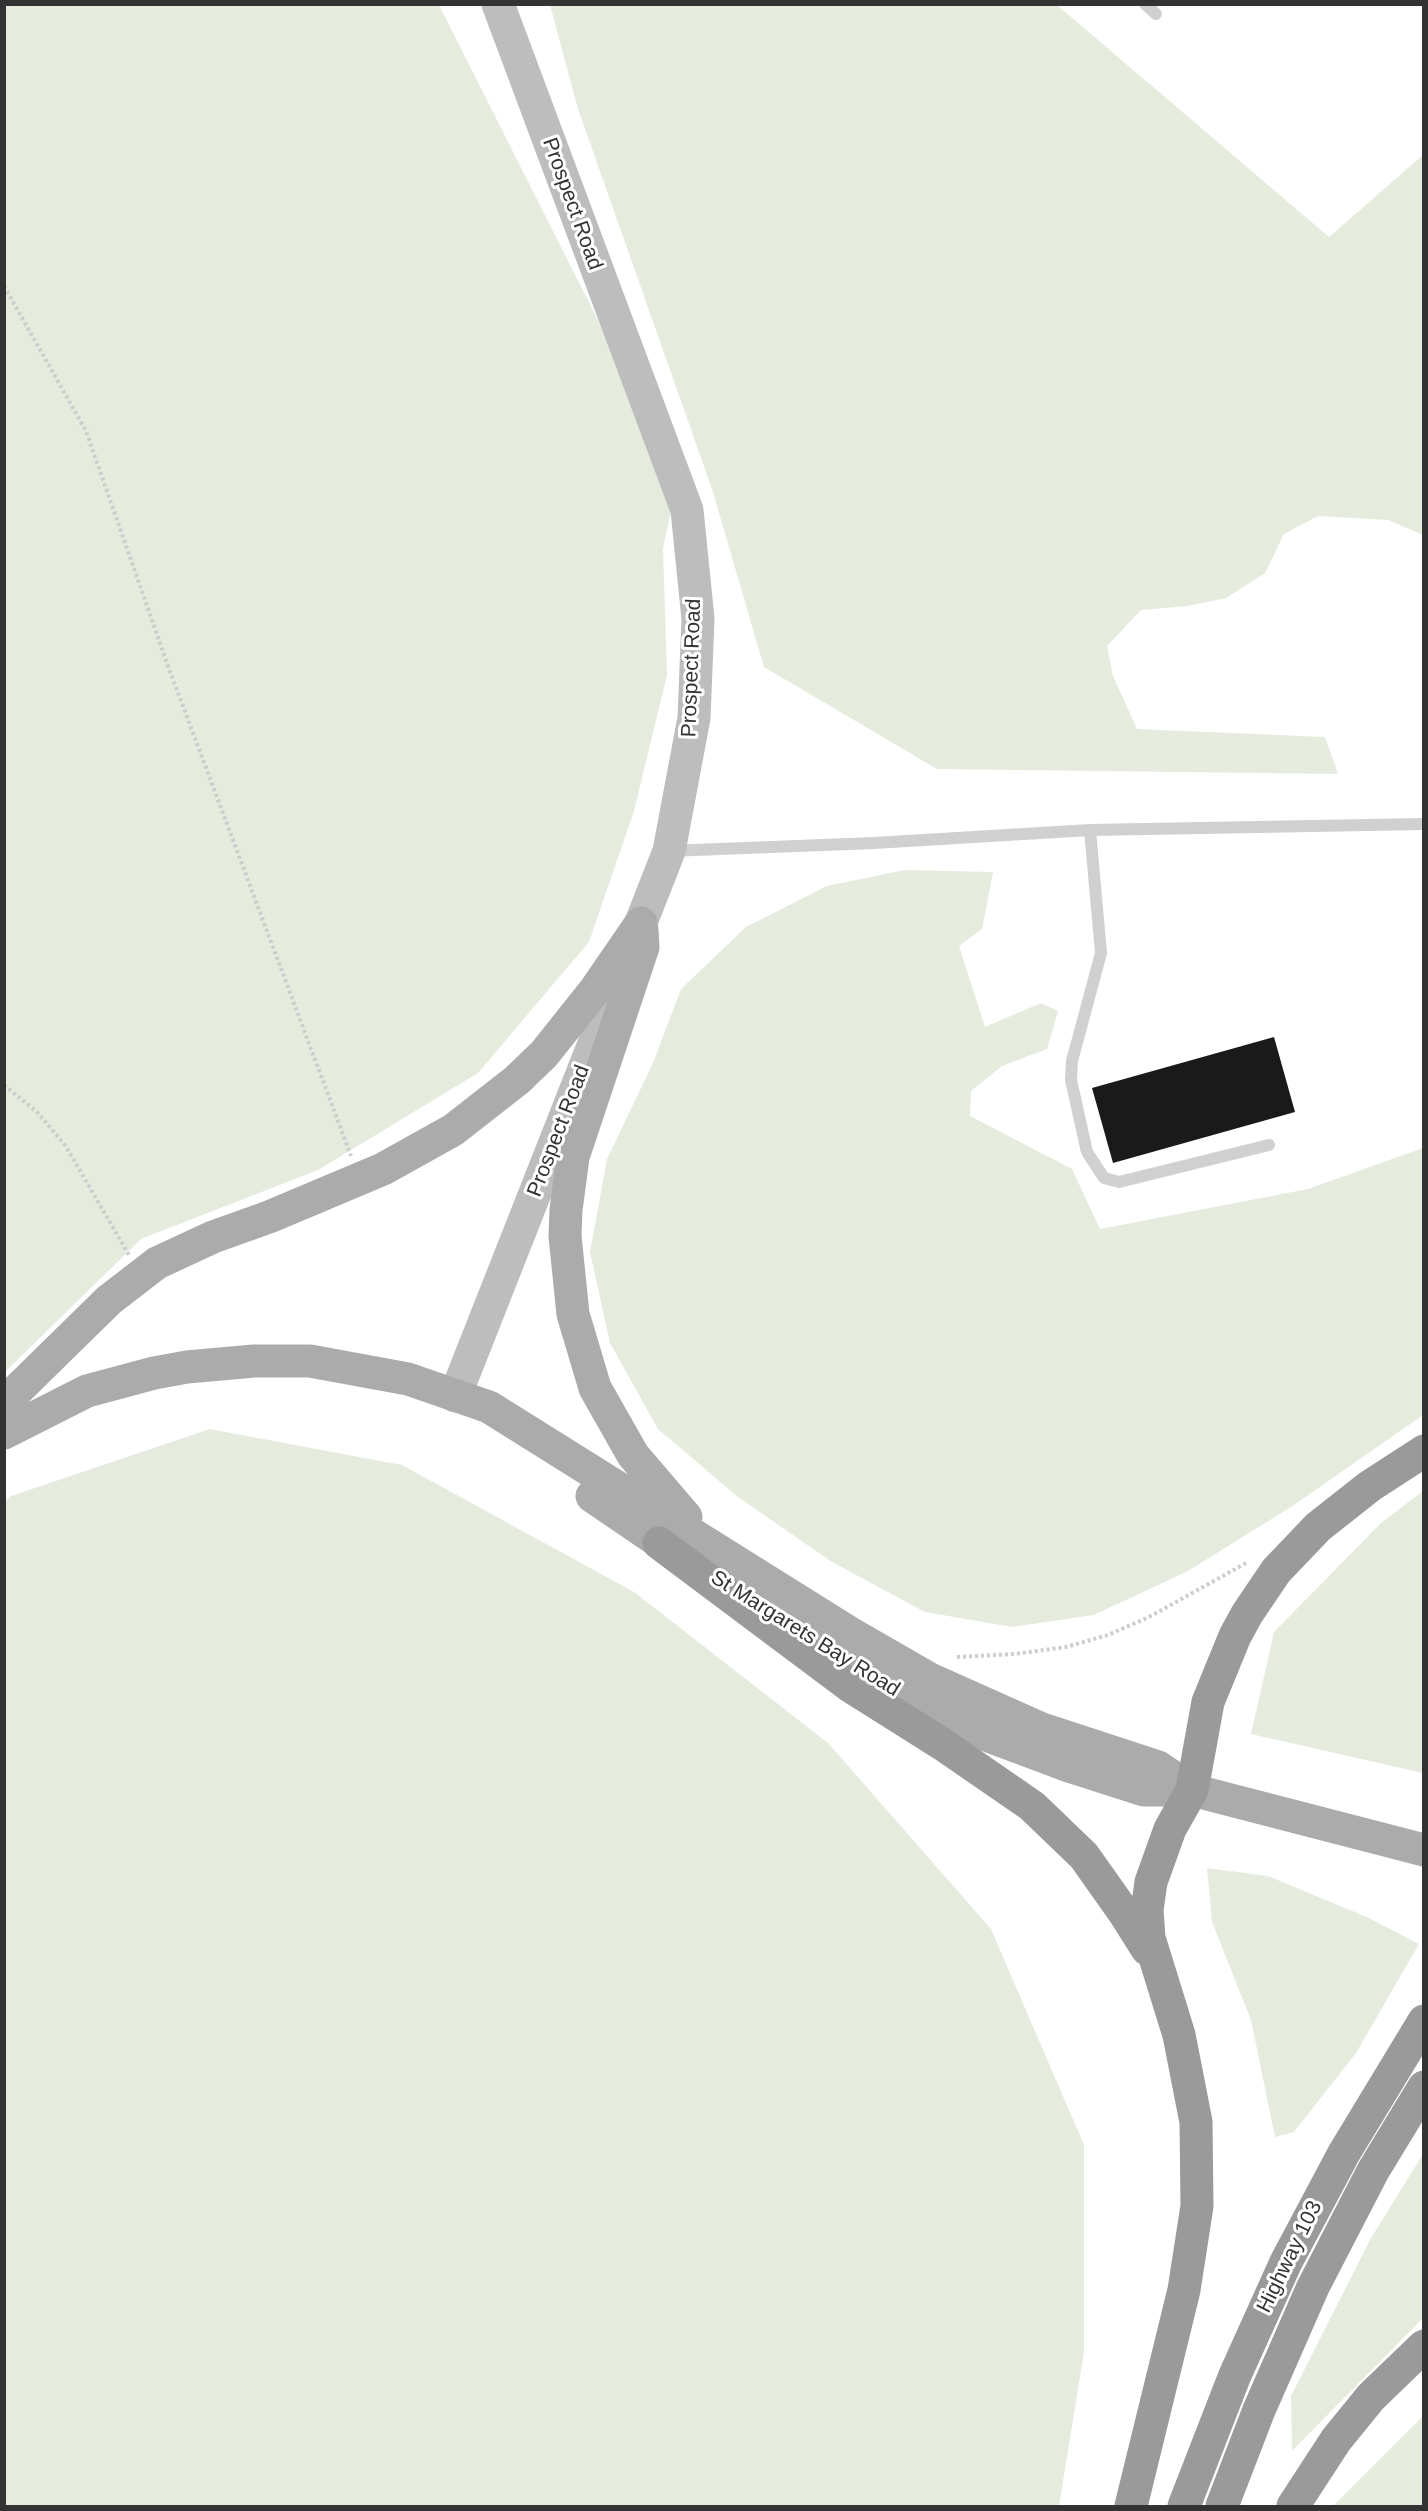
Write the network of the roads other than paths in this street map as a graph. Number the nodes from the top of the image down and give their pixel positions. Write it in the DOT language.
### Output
graph roads {
  1 [pos="498,4"];
  2 [pos="1145,4"];
  3 [pos="1156,14"];
  4 [pos="1424,824"];
  5 [pos="1090,830"];
  6 [pos="669,851"];
  7 [pos="641,923"];
  8 [pos="1269,1145"];
  9 [pos="455,1396"];
  10 [pos="4,1402"];
  11 [pos="4,1433"];
  12 [pos="1424,1451"];
  13 [pos="659,1543"];
  14 [pos="744,1566"];
  15 [pos="1192,1790"];
  16 [pos="1424,1850"];
  17 [pos="1162,1977"];
  18 [pos="1424,2021"];
  19 [pos="1424,2087"];
  20 [pos="1424,2346"];
  21 [pos="1131,2506"];
  22 [pos="1184,2506"];
  23 [pos="1222,2506"];
  24 [pos="1293,2506"];
  1 -- 6 [label="main road, Prospect Road"];
  2 -- 3 [label="lane"];
  4 -- 5 [label="lane"];
  5 -- 6 [label="lane"];
  5 -- 8 [label="lane"];
  6 -- 7 [label="main road, Prospect Road"];
  7 -- 9 [label="main road, Prospect Road"];
  7 -- 10 [label="main road"];
  7 -- 14 [label="main road"];
  9 -- 11 [label="main road, St Margarets Bay Road"];
  9 -- 13 [label="main road, St Margarets Bay Road"];
  9 -- 14 [label="main road, St Margarets Bay Road"];
  12 -- 15 [label="highway"];
  13 -- 15 [label="main road, St Margarets Bay Road"];
  13 -- 17 [label="highway"];
  14 -- 15 [label="main road, St Margarets Bay Road"];
  15 -- 16 [label="main road, St Margarets Bay Road"];
  15 -- 17 [label="highway"];
  17 -- 21 [label="highway"];
  18 -- 22 [label="highway, Highway 103"];
  19 -- 23 [label="highway, Highway 103"];
  20 -- 24 [label="highway"];
}
